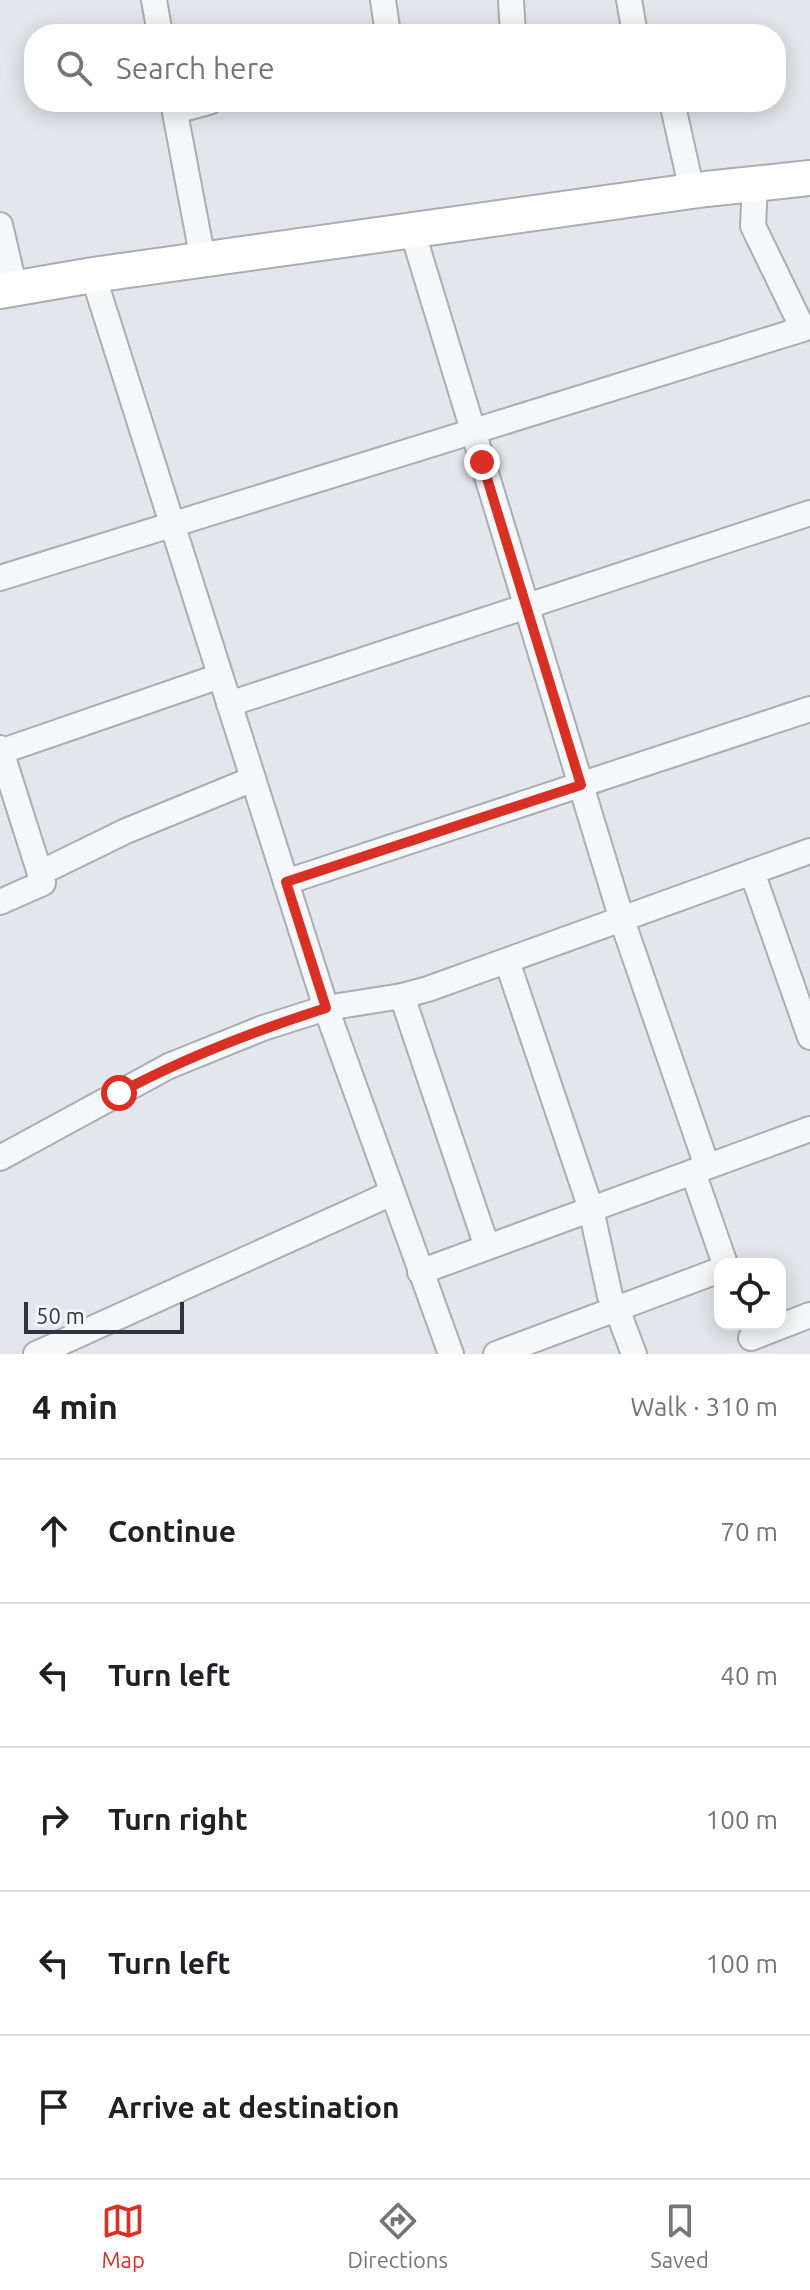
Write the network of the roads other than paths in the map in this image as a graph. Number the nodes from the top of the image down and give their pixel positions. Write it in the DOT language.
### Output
graph roads {
  1 [pos="154,0"];
  2 [pos="383,0"];
  3 [pos="511,0"];
  4 [pos="629,0"];
  5 [pos="158,24"];
  6 [pos="387,24"];
  7 [pos="512,24"];
  8 [pos="633,24"];
  9 [pos="175,112"];
  10 [pos="674,112"];
  11 [pos="810,178"];
  12 [pos="755,184"];
  13 [pos="692,191"];
  14 [pos="0,225"];
  15 [pos="412,230"];
  16 [pos="203,260"];
  17 [pos="93,275"];
  18 [pos="7,290"];
  19 [pos="473,433"];
  20 [pos="810,513"];
  21 [pos="172,523"];
  22 [pos="0,578"];
  23 [pos="526,608"];
  24 [pos="220,676"];
  25 [pos="229,704"];
  26 [pos="810,709"];
  27 [pos="0,751"];
  28 [pos="253,779"];
  29 [pos="581,785"];
  30 [pos="810,851"];
  31 [pos="752,872"];
  32 [pos="40,873"];
  33 [pos="286,882"];
  34 [pos="0,902"];
  35 [pos="622,920"];
  36 [pos="507,961"];
  37 [pos="402,996"];
  38 [pos="326,1008"];
  39 [pos="810,1037"];
  40 [pos="810,1129"];
  41 [pos="0,1158"];
  42 [pos="700,1169"];
  43 [pos="392,1193"];
  44 [pos="591,1209"];
  45 [pos="487,1247"];
  46 [pos="723,1258"];
  47 [pos="420,1272"];
  48 [pos="714,1272"];
  49 [pos="617,1309"];
  50 [pos="810,1315"];
  51 [pos="751,1339"];
  52 [pos="521,1350"];
  53 [pos="36,1354"];
  54 [pos="451,1354"];
  55 [pos="496,1354"];
  56 [pos="634,1354"];
  1 -- 5 [label="street"];
  2 -- 6 [label="street"];
  3 -- 7 [label="street"];
  4 -- 8 [label="street"];
  9 -- 16 [label="street"];
  10 -- 13 [label="street"];
  11 -- 12 [label="street"];
  12 -- 13 [label="street"];
  12 -- 19 [label="street"];
  13 -- 15 [label="street"];
  14 -- 18 [label="street"];
  15 -- 16 [label="street"];
  15 -- 19 [label="street"];
  16 -- 17 [label="street"];
  17 -- 18 [label="street"];
  17 -- 21 [label="street"];
  19 -- 21 [label="street"];
  19 -- 23 [label="street"];
  20 -- 23 [label="street"];
  21 -- 22 [label="street"];
  21 -- 24 [label="street"];
  23 -- 25 [label="street"];
  23 -- 29 [label="street"];
  24 -- 25 [label="street"];
  24 -- 27 [label="street"];
  25 -- 28 [label="street"];
  26 -- 29 [label="street"];
  27 -- 32 [label="street"];
  28 -- 32 [label="street"];
  28 -- 33 [label="street"];
  29 -- 33 [label="street"];
  29 -- 35 [label="street"];
  30 -- 31 [label="street"];
  31 -- 35 [label="street"];
  31 -- 39 [label="street"];
  32 -- 34 [label="street"];
  33 -- 38 [label="street"];
  35 -- 36 [label="street"];
  35 -- 42 [label="street"];
  36 -- 37 [label="street"];
  36 -- 44 [label="street"];
  37 -- 38 [label="street"];
  37 -- 45 [label="street"];
  38 -- 41 [label="street"];
  38 -- 43 [label="street"];
  40 -- 42 [label="street"];
  42 -- 44 [label="street"];
  42 -- 46 [label="street"];
  43 -- 47 [label="street"];
  43 -- 53 [label="street"];
  44 -- 45 [label="street"];
  44 -- 49 [label="street"];
  45 -- 47 [label="street"];
  47 -- 54 [label="street"];
  48 -- 49 [label="street"];
  49 -- 52 [label="street"];
  49 -- 56 [label="street"];
  50 -- 51 [label="street"];
  52 -- 55 [label="street"];
}
